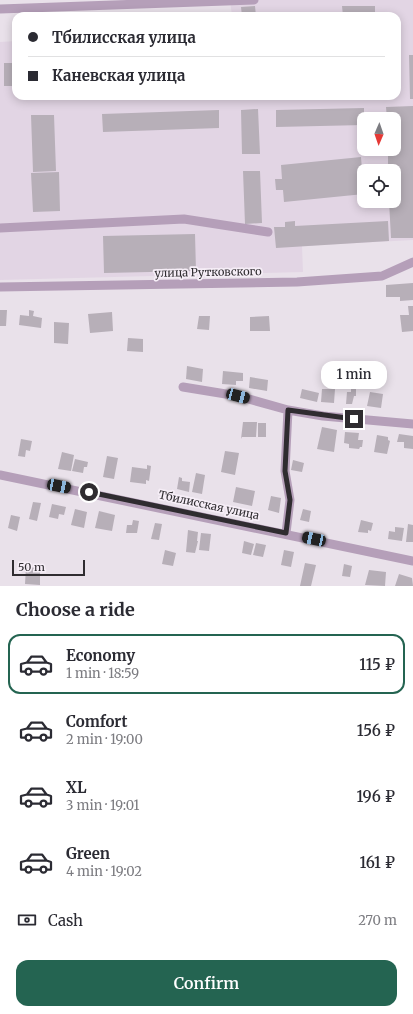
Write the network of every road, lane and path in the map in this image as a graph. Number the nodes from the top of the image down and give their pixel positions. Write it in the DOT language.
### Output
graph roads {
  1 [pos="254,0"];
  2 [pos="0,9"];
  3 [pos="0,228"];
  4 [pos="268,232"];
  5 [pos="413,262"];
  6 [pos="0,287"];
  7 [pos="183,387"];
  8 [pos="288,410"];
  9 [pos="413,424"];
  10 [pos="0,475"];
  11 [pos="286,533"];
  12 [pos="413,561"];
  1 -- 2 [label="street"];
  3 -- 4 [label="street"];
  5 -- 6 [label="street, улица Рутковского"];
  7 -- 8 [label="street"];
  8 -- 9 [label="street"];
  8 -- 11 [label="street"];
  10 -- 11 [label="street, Тбилисская улица"];
  11 -- 12 [label="street, Тбилисская улица"];
}
